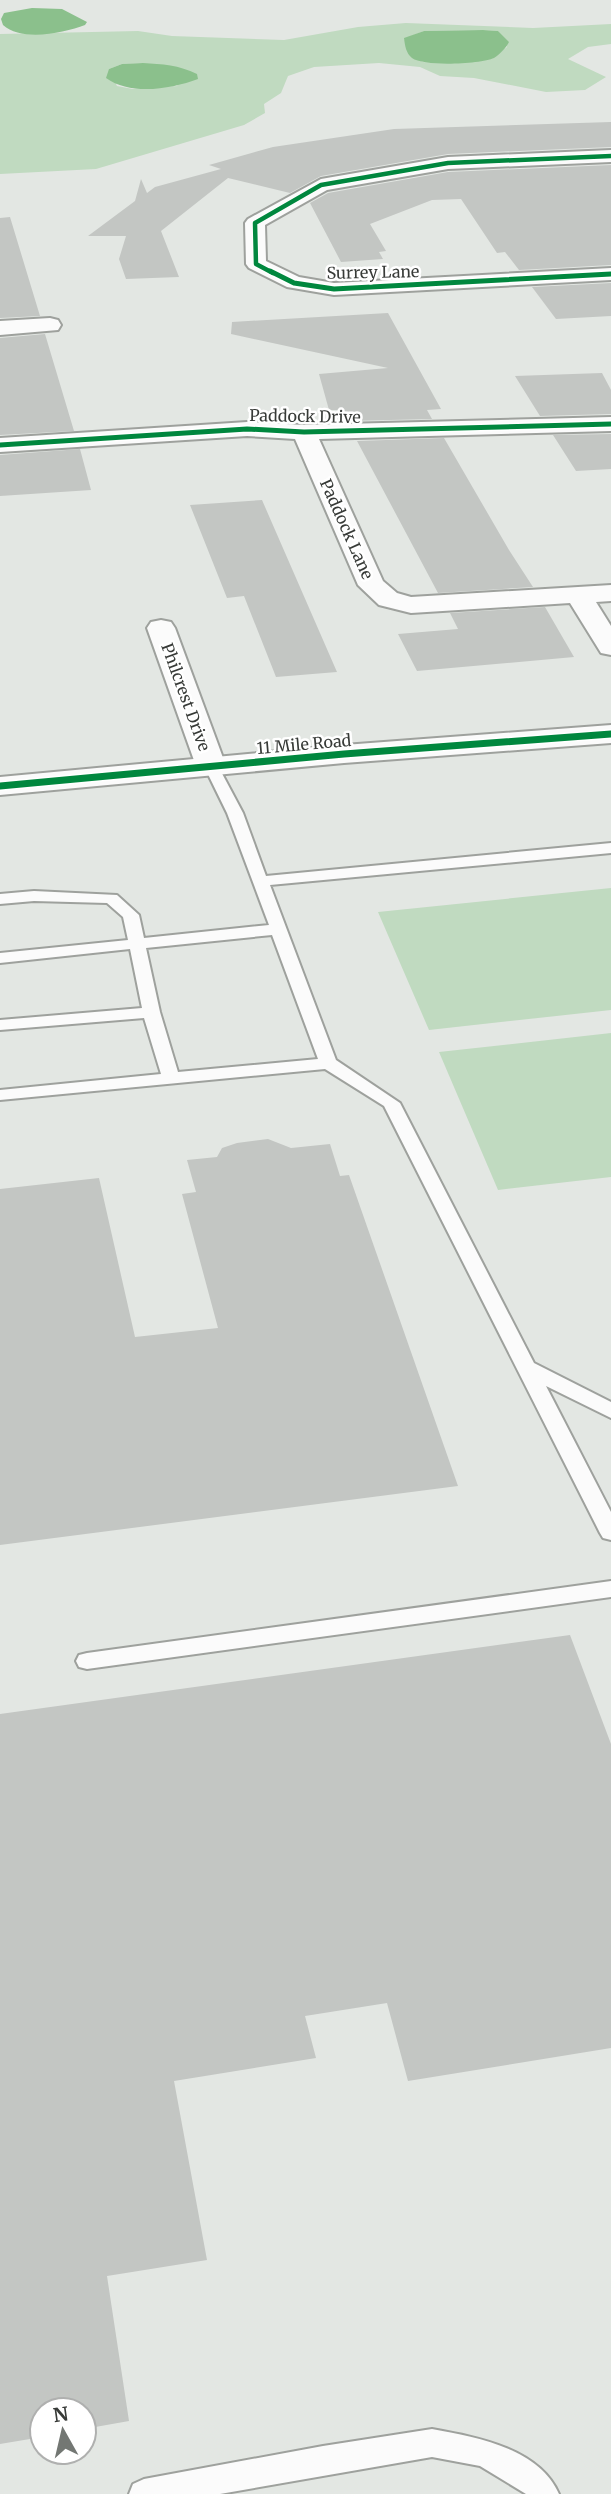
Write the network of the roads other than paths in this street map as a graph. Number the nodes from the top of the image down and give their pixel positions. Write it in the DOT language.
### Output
graph roads {
  1 [pos="611,156"];
  2 [pos="611,274"];
  3 [pos="50,325"];
  4 [pos="0,328"];
  5 [pos="611,424"];
  6 [pos="304,432"];
  7 [pos="0,445"];
  8 [pos="611,593"];
  9 [pos="578,595"];
  10 [pos="160,628"];
  11 [pos="611,647"];
  12 [pos="611,734"];
  13 [pos="211,766"];
  14 [pos="0,786"];
  15 [pos="611,848"];
  16 [pos="260,881"];
  17 [pos="0,900"];
  18 [pos="278,929"];
  19 [pos="138,944"];
  20 [pos="0,958"];
  21 [pos="151,1012"];
  22 [pos="0,1025"];
  23 [pos="328,1063"];
  24 [pos="172,1078"];
  25 [pos="0,1095"];
  26 [pos="526,1367"];
  27 [pos="611,1411"];
  28 [pos="611,1533"];
  29 [pos="611,1589"];
  30 [pos="87,1661"];
  31 [pos="144,2494"];
  32 [pos="544,2494"];
  1 -- 2 [label="street, Surrey Lane"];
  3 -- 4 [label="street"];
  5 -- 6 [label="street, Paddock Drive"];
  6 -- 7 [label="street, Paddock Drive"];
  6 -- 9 [label="street, Paddock Lane"];
  8 -- 9 [label="street, Paddock Lane"];
  9 -- 11 [label="street"];
  10 -- 13 [label="street, Philcrest Drive"];
  12 -- 13 [label="street, 11 Mile Road"];
  13 -- 14 [label="street, 11 Mile Road"];
  13 -- 16 [label="lane"];
  15 -- 16 [label="lane"];
  16 -- 18 [label="lane"];
  17 -- 19 [label="lane"];
  18 -- 19 [label="lane"];
  18 -- 23 [label="lane"];
  19 -- 20 [label="lane"];
  19 -- 21 [label="lane"];
  21 -- 22 [label="lane"];
  21 -- 24 [label="lane"];
  23 -- 24 [label="lane"];
  23 -- 26 [label="lane"];
  24 -- 25 [label="lane"];
  26 -- 27 [label="lane"];
  26 -- 28 [label="lane"];
  29 -- 30 [label="lane"];
  31 -- 32 [label="lane"];
}
